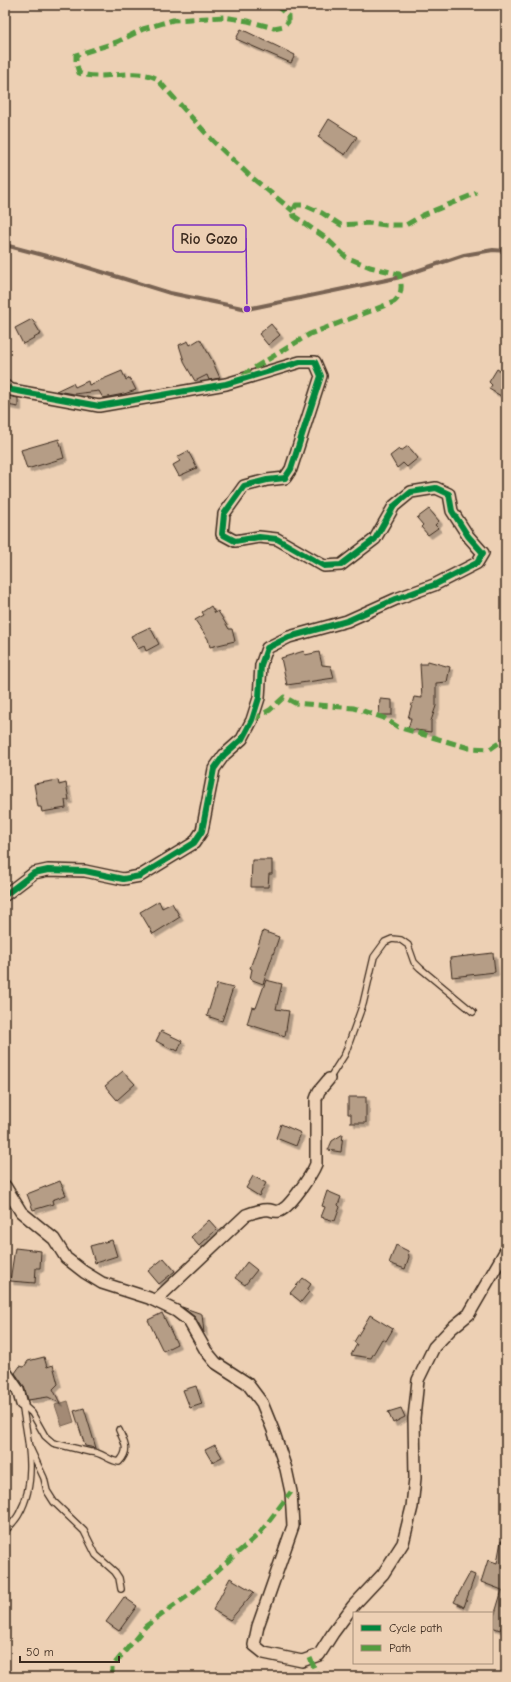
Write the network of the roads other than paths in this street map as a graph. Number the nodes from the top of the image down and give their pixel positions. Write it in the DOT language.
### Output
graph roads {
  1 [pos="5,386"];
  2 [pos="5,895"];
  3 [pos="473,1012"];
  4 [pos="329,1079"];
  5 [pos="5,1186"];
  6 [pos="506,1250"];
  7 [pos="155,1301"];
  8 [pos="5,1371"];
  9 [pos="22,1404"];
  10 [pos="119,1430"];
  11 [pos="29,1446"];
  12 [pos="5,1531"];
  13 [pos="121,1589"];
  1 -- 2 [label="street"];
  3 -- 4 [label="lane"];
  4 -- 7 [label="street"];
  5 -- 7 [label="street"];
  6 -- 7 [label="street"];
  8 -- 9 [label="street"];
  9 -- 10 [label="lane"];
  9 -- 11 [label="lane"];
  11 -- 12 [label="lane"];
  11 -- 13 [label="lane"];
}
